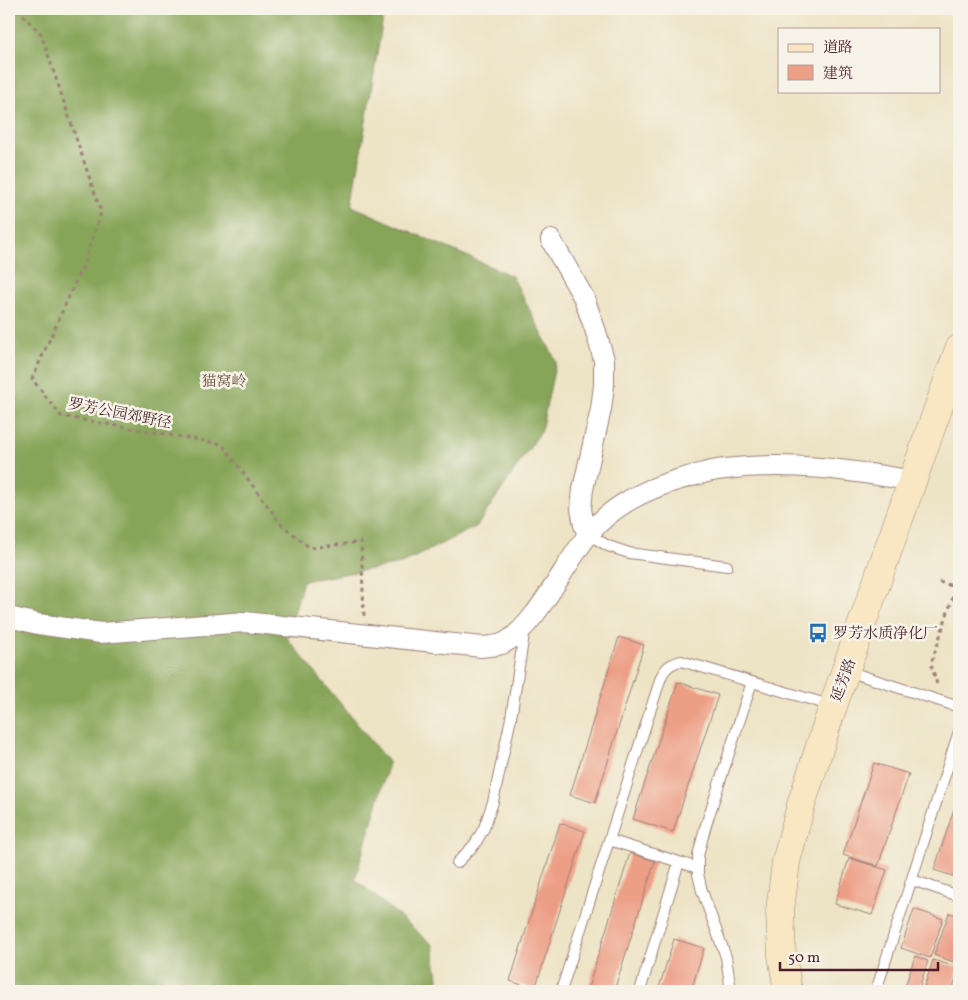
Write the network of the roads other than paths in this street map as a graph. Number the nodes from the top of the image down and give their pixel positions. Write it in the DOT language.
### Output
graph roads {
  1 [pos="551,240"];
  2 [pos="959,349"];
  3 [pos="914,481"];
  4 [pos="588,534"];
  5 [pos="727,566"];
  6 [pos="9,617"];
  7 [pos="525,627"];
  8 [pos="846,671"];
  9 [pos="752,682"];
  10 [pos="834,706"];
  11 [pos="959,708"];
  12 [pos="959,731"];
  13 [pos="609,840"];
  14 [pos="678,862"];
  15 [pos="457,863"];
  16 [pos="698,868"];
  17 [pos="912,880"];
  18 [pos="959,896"];
  19 [pos="560,991"];
  20 [pos="640,991"];
  21 [pos="731,991"];
  22 [pos="788,991"];
  23 [pos="876,991"];
  1 -- 4 [label="street"];
  2 -- 3 [label="main road, 延芳路"];
  3 -- 4 [label="street"];
  3 -- 8 [label="main road, 延芳路"];
  4 -- 5 [label="lane"];
  4 -- 7 [label="street"];
  6 -- 7 [label="street"];
  7 -- 15 [label="lane"];
  8 -- 10 [label="main road, 延芳路"];
  8 -- 11 [label="lane"];
  9 -- 10 [label="lane"];
  9 -- 13 [label="lane"];
  9 -- 16 [label="lane"];
  10 -- 22 [label="main road, 延芳路"];
  12 -- 17 [label="lane"];
  13 -- 14 [label="lane"];
  13 -- 19 [label="lane"];
  14 -- 16 [label="lane"];
  14 -- 20 [label="lane"];
  16 -- 21 [label="lane"];
  17 -- 18 [label="lane"];
  17 -- 23 [label="lane"];
}
